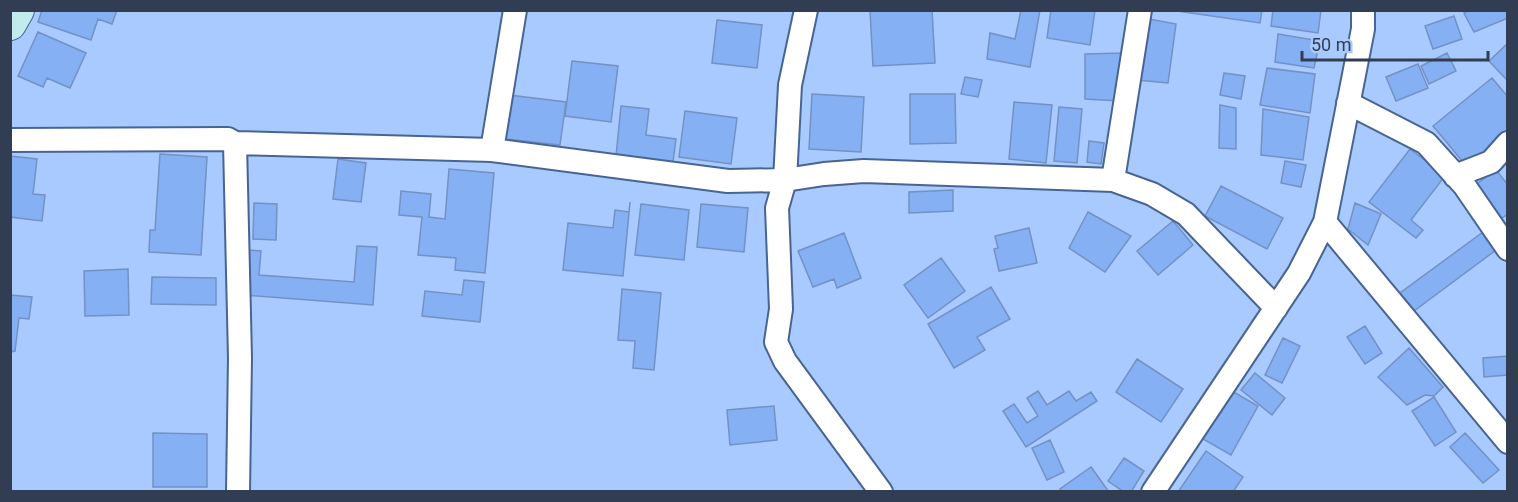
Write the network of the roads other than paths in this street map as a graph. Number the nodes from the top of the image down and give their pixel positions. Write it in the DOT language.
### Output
graph roads {
  1 [pos="18,10"];
  2 [pos="515,10"];
  3 [pos="806,10"];
  4 [pos="1140,10"];
  5 [pos="1363,10"];
  6 [pos="10,24"];
  7 [pos="1348,103"];
  8 [pos="10,140"];
  9 [pos="235,143"];
  10 [pos="1508,143"];
  11 [pos="492,150"];
  12 [pos="1455,176"];
  13 [pos="786,180"];
  14 [pos="1113,180"];
  15 [pos="1324,222"];
  16 [pos="1508,249"];
  17 [pos="1276,308"];
  18 [pos="1508,442"];
  19 [pos="238,492"];
  20 [pos="881,492"];
  21 [pos="1153,492"];
  1 -- 6 [label="street"];
  2 -- 11 [label="street"];
  3 -- 13 [label="street"];
  4 -- 14 [label="street"];
  5 -- 7 [label="street"];
  7 -- 12 [label="street"];
  7 -- 15 [label="street"];
  8 -- 9 [label="street"];
  9 -- 11 [label="street"];
  9 -- 19 [label="street"];
  10 -- 12 [label="street"];
  11 -- 13 [label="street"];
  12 -- 16 [label="street"];
  13 -- 14 [label="street"];
  13 -- 20 [label="street"];
  14 -- 17 [label="street"];
  15 -- 17 [label="street"];
  15 -- 18 [label="street"];
  17 -- 21 [label="street"];
}
